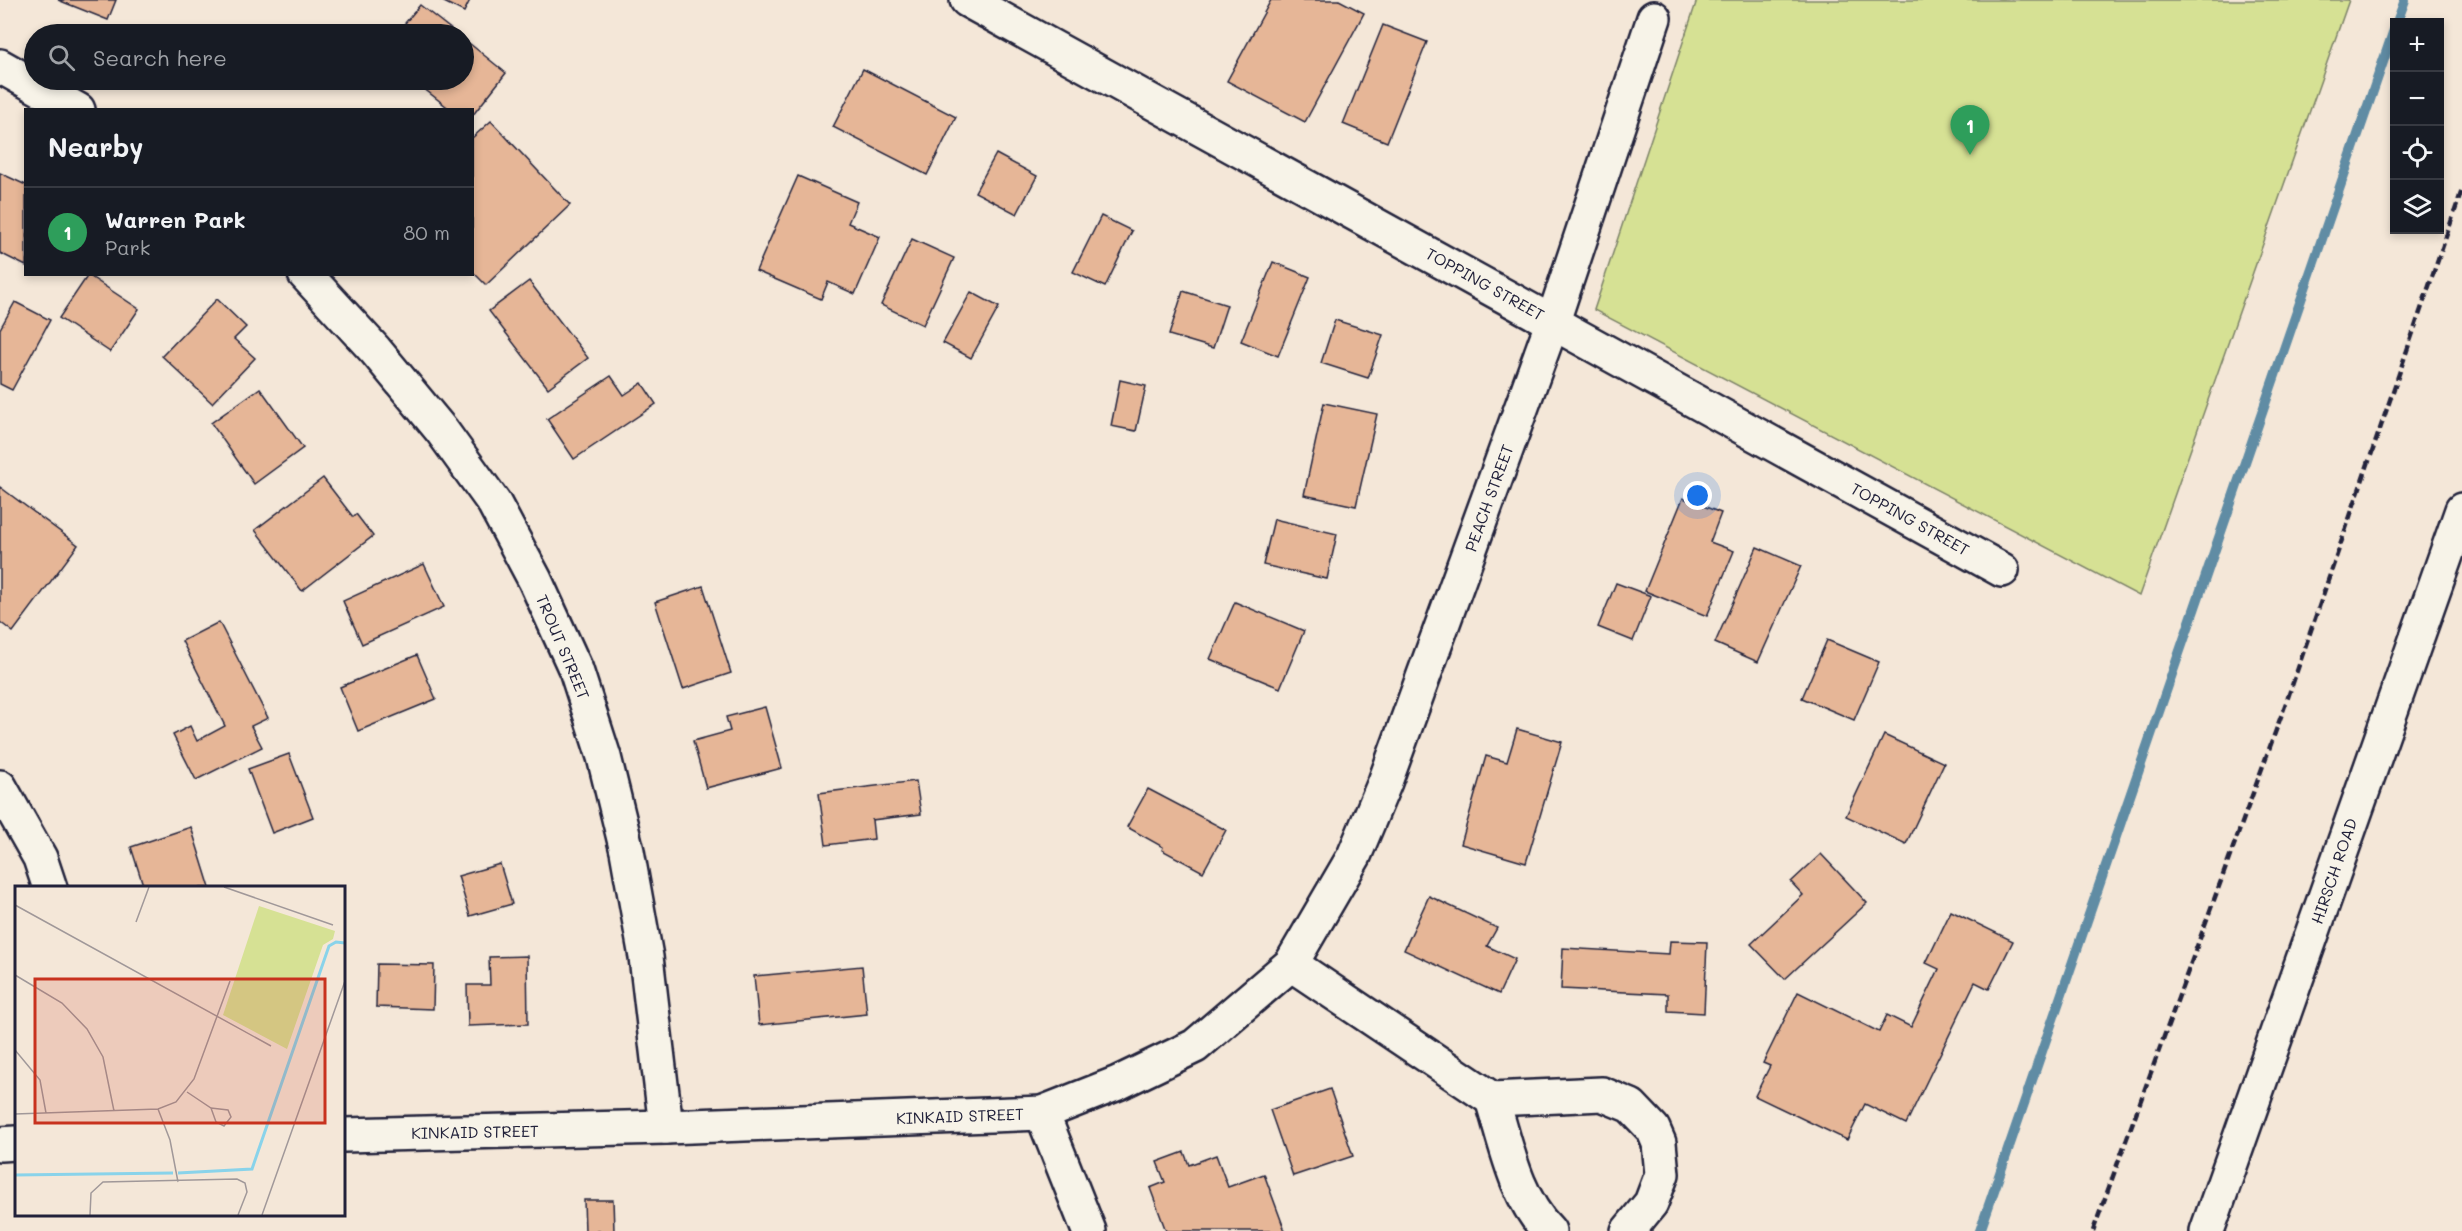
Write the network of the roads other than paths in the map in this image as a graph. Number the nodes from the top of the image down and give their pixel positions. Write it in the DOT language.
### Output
graph roads {
  1 [pos="967,0"];
  2 [pos="1654,18"];
  3 [pos="0,66"];
  4 [pos="24,80"];
  5 [pos="43,90"];
  6 [pos="74,108"];
  7 [pos="307,276"];
  8 [pos="1553,321"];
  9 [pos="2462,510"];
  10 [pos="2002,570"];
  11 [pos="0,787"];
  12 [pos="49,886"];
  13 [pos="1291,964"];
  14 [pos="1492,1099"];
  15 [pos="1042,1113"];
  16 [pos="666,1127"];
  17 [pos="345,1135"];
  18 [pos="15,1143"];
  19 [pos="0,1144"];
  20 [pos="1089,1231"];
  21 [pos="1549,1231"];
  22 [pos="1628,1231"];
  23 [pos="2207,1231"];
  1 -- 8 [label="street, TOPPING STREET"];
  2 -- 8 [label="street, PEACH STREET"];
  3 -- 4 [label="street"];
  5 -- 6 [label="street"];
  7 -- 16 [label="street, TROUT STREET"];
  8 -- 10 [label="street, TOPPING STREET"];
  8 -- 13 [label="street, PEACH STREET"];
  9 -- 23 [label="street, HIRSCH ROAD"];
  11 -- 12 [label="street"];
  13 -- 14 [label="street"];
  13 -- 15 [label="street, KINKAID STREET"];
  14 -- 21 [label="street"];
  14 -- 22 [label="street"];
  15 -- 16 [label="street, KINKAID STREET"];
  15 -- 20 [label="street"];
  16 -- 17 [label="street, KINKAID STREET"];
  18 -- 19 [label="street"];
}
